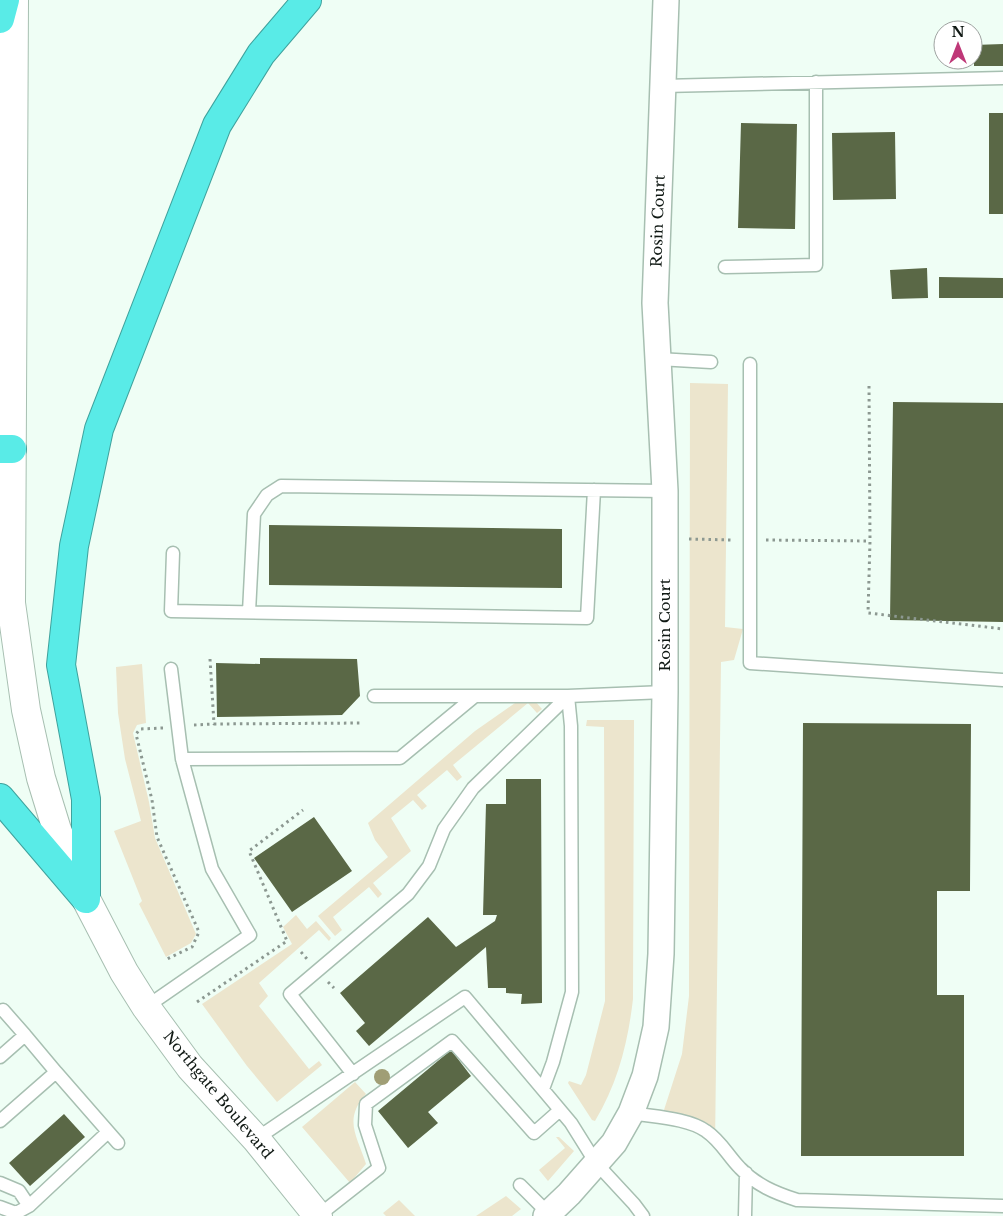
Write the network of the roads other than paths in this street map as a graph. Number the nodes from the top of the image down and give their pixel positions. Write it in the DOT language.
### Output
graph roads {
  1 [pos="5,0"];
  2 [pos="14,0"];
  3 [pos="307,0"];
  4 [pos="666,0"];
  5 [pos="0,18"];
  6 [pos="1003,78"];
  7 [pos="816,82"];
  8 [pos="663,86"];
  9 [pos="725,267"];
  10 [pos="658,360"];
  11 [pos="711,362"];
  12 [pos="750,364"];
  13 [pos="6,449"];
  14 [pos="594,490"];
  15 [pos="666,490"];
  16 [pos="173,553"];
  17 [pos="248,612"];
  18 [pos="171,669"];
  19 [pos="1003,680"];
  20 [pos="665,692"];
  21 [pos="374,696"];
  22 [pos="475,696"];
  23 [pos="568,696"];
  24 [pos="182,759"];
  25 [pos="0,798"];
  26 [pos="86,899"];
  27 [pos="146,1007"];
  28 [pos="3,1010"];
  29 [pos="25,1035"];
  30 [pos="0,1056"];
  31 [pos="56,1072"];
  32 [pos="353,1074"];
  33 [pos="543,1089"];
  34 [pos="560,1110"];
  35 [pos="631,1113"];
  36 [pos="0,1122"];
  37 [pos="108,1132"];
  38 [pos="256,1139"];
  39 [pos="118,1143"];
  40 [pos="596,1163"];
  41 [pos="746,1173"];
  42 [pos="0,1183"];
  43 [pos="520,1185"];
  44 [pos="29,1206"];
  45 [pos="1003,1206"];
  46 [pos="0,1207"];
  47 [pos="954,1210"];
  48 [pos="548,1215"];
  49 [pos="318,1216"];
  50 [pos="643,1216"];
  51 [pos="745,1216"];
  1 -- 5 [label="highway"];
  2 -- 13 [label="main road, Northgate Boulevard"];
  3 -- 26 [label="highway"];
  4 -- 8 [label="street, Rosin Court"];
  6 -- 7 [label="lane"];
  7 -- 8 [label="lane"];
  7 -- 9 [label="lane"];
  8 -- 10 [label="street, Rosin Court"];
  10 -- 11 [label="lane"];
  10 -- 15 [label="street, Rosin Court"];
  12 -- 19 [label="lane"];
  13 -- 26 [label="main road, Northgate Boulevard"];
  14 -- 15 [label="lane"];
  14 -- 17 [label="lane"];
  14 -- 17 [label="lane"];
  15 -- 20 [label="street, Rosin Court"];
  16 -- 17 [label="lane"];
  18 -- 24 [label="lane"];
  20 -- 23 [label="lane"];
  20 -- 35 [label="street, Rosin Court"];
  21 -- 22 [label="lane"];
  22 -- 23 [label="lane"];
  22 -- 24 [label="lane"];
  23 -- 32 [label="lane"];
  23 -- 33 [label="lane"];
  24 -- 27 [label="lane"];
  25 -- 26 [label="highway"];
  26 -- 27 [label="main road, Northgate Boulevard"];
  27 -- 38 [label="main road, Northgate Boulevard"];
  28 -- 29 [label="lane"];
  29 -- 30 [label="lane"];
  29 -- 31 [label="lane"];
  31 -- 36 [label="lane"];
  31 -- 37 [label="lane"];
  32 -- 33 [label="lane"];
  32 -- 38 [label="lane"];
  33 -- 34 [label="lane"];
  34 -- 40 [label="lane"];
  34 -- 49 [label="lane"];
  35 -- 40 [label="street, Rosin Court"];
  35 -- 41 [label="lane"];
  37 -- 39 [label="lane"];
  37 -- 44 [label="lane"];
  38 -- 49 [label="main road, Northgate Boulevard"];
  40 -- 48 [label="street, Rosin Court"];
  40 -- 50 [label="lane"];
  41 -- 47 [label="lane"];
  41 -- 51 [label="lane"];
  42 -- 44 [label="lane"];
  43 -- 48 [label="lane"];
  44 -- 46 [label="lane"];
  45 -- 47 [label="lane"];
}
